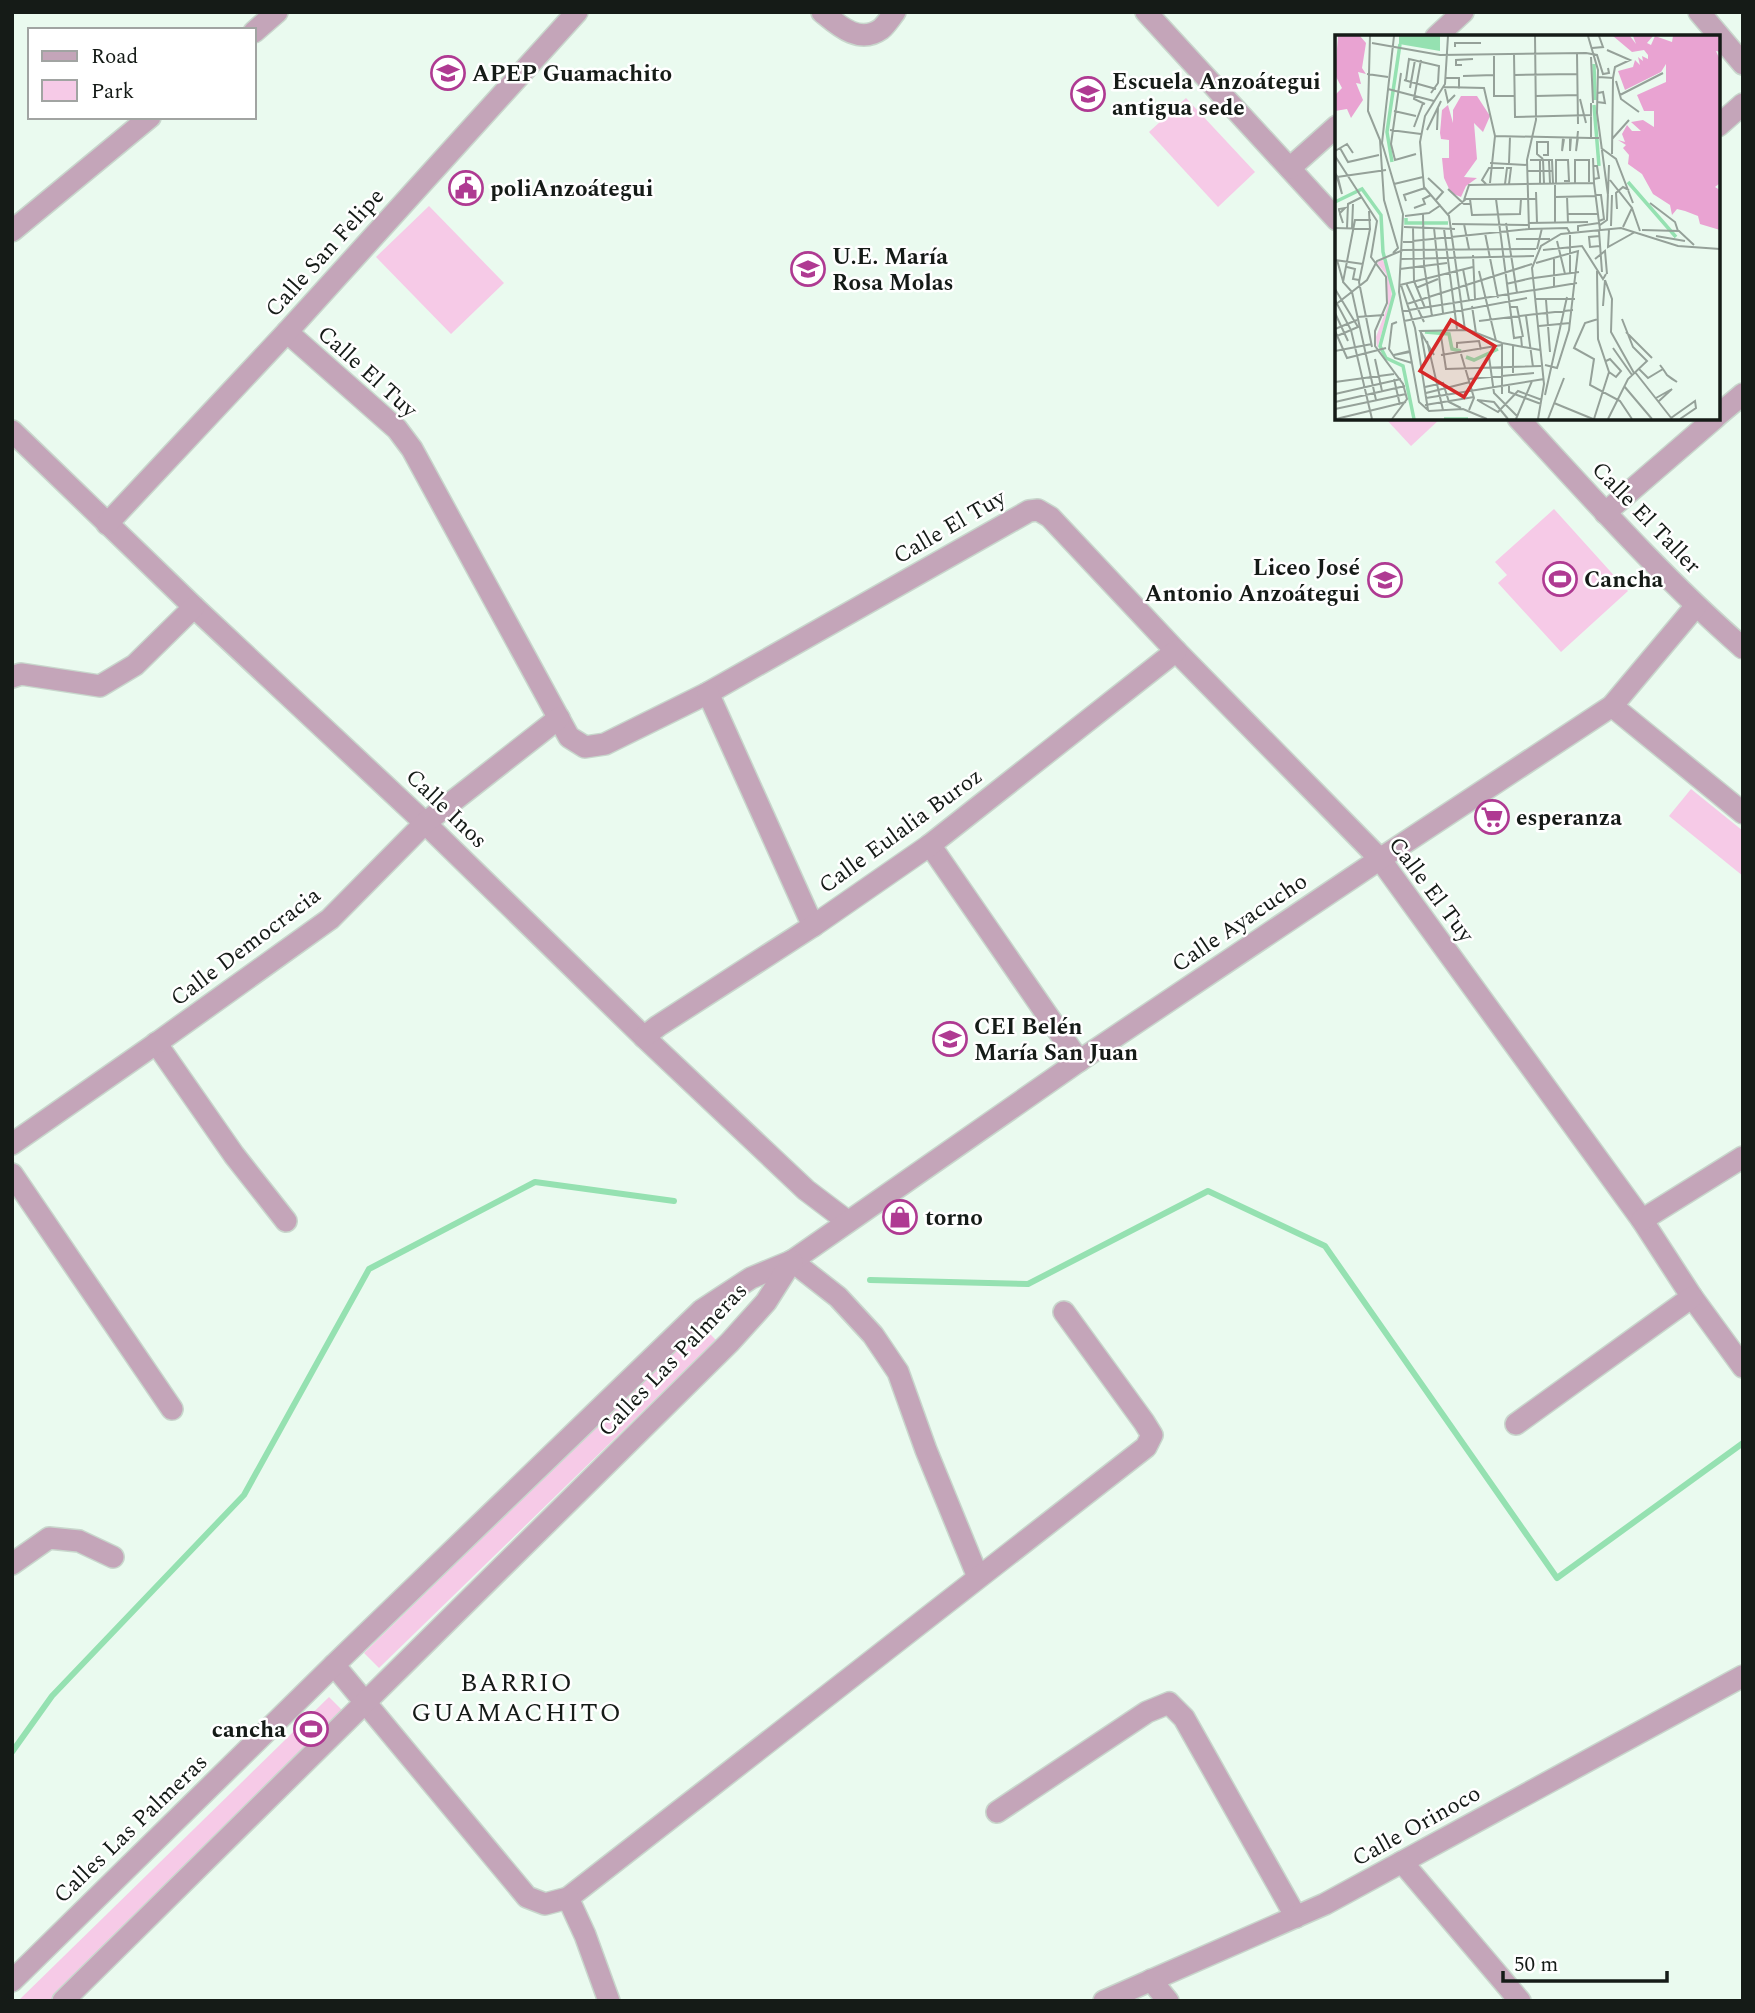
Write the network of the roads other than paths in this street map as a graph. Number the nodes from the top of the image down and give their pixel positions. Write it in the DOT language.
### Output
graph roads {
  1 [pos="277,12"];
  2 [pos="577,12"];
  3 [pos="821,12"];
  4 [pos="895,12"];
  5 [pos="1146,12"];
  6 [pos="1463,12"];
  7 [pos="1699,12"];
  8 [pos="256,30"];
  9 [pos="1438,35"];
  10 [pos="1718,35"];
  11 [pos="1720,37"];
  12 [pos="1743,64"];
  13 [pos="1743,104"];
  14 [pos="148,119"];
  15 [pos="1720,125"];
  16 [pos="1335,128"];
  17 [pos="1290,168"];
  18 [pos="1335,218"];
  19 [pos="12,231"];
  20 [pos="287,332"];
  21 [pos="1743,394"];
  22 [pos="1720,414"];
  23 [pos="1520,420"];
  24 [pos="1713,420"];
  25 [pos="12,431"];
  26 [pos="1605,513"];
  27 [pos="107,524"];
  28 [pos="1696,606"];
  29 [pos="194,607"];
  30 [pos="1743,648"];
  31 [pos="1176,650"];
  32 [pos="12,677"];
  33 [pos="708,693"];
  34 [pos="1612,706"];
  35 [pos="559,719"];
  36 [pos="1743,813"];
  37 [pos="425,823"];
  38 [pos="930,845"];
  39 [pos="1380,859"];
  40 [pos="813,926"];
  41 [pos="644,1037"];
  42 [pos="156,1043"];
  43 [pos="1079,1061"];
  44 [pos="12,1144"];
  45 [pos="1743,1157"];
  46 [pos="12,1174"];
  47 [pos="1642,1220"];
  48 [pos="286,1221"];
  49 [pos="847,1221"];
  50 [pos="792,1261"];
  51 [pos="1692,1297"];
  52 [pos="1064,1312"];
  53 [pos="1743,1367"];
  54 [pos="172,1409"];
  55 [pos="1516,1424"];
  56 [pos="113,1557"];
  57 [pos="12,1564"];
  58 [pos="978,1577"];
  59 [pos="334,1665"];
  60 [pos="1743,1676"];
  61 [pos="365,1701"];
  62 [pos="997,1812"];
  63 [pos="1402,1862"];
  64 [pos="568,1898"];
  65 [pos="1296,1917"];
  66 [pos="1151,1980"];
  67 [pos="12,1981"];
  68 [pos="63,2001"];
  69 [pos="609,2001"];
  70 [pos="1104,2001"];
  71 [pos="1168,2001"];
  72 [pos="1520,2001"];
  1 -- 8 [label="street"];
  2 -- 20 [label="street, Calle San Felipe"];
  3 -- 4 [label="street"];
  5 -- 17 [label="street"];
  6 -- 9 [label="street"];
  7 -- 10 [label="street"];
  11 -- 12 [label="street"];
  13 -- 15 [label="street"];
  14 -- 19 [label="street"];
  16 -- 17 [label="street"];
  17 -- 18 [label="street"];
  20 -- 27 [label="street, Calle San Felipe"];
  20 -- 35 [label="street, Calle El Tuy"];
  21 -- 22 [label="street"];
  23 -- 26 [label="street, Calle El Taller"];
  24 -- 26 [label="street"];
  25 -- 27 [label="street, Calle Inos"];
  26 -- 28 [label="street, Calle El Taller"];
  27 -- 29 [label="street, Calle Inos"];
  28 -- 30 [label="street, Calle El Taller"];
  28 -- 34 [label="street, Calle Ayacucho"];
  29 -- 32 [label="street"];
  29 -- 37 [label="street, Calle Inos"];
  31 -- 33 [label="street, Calle El Tuy"];
  31 -- 38 [label="street, Calle Eulalia Buroz"];
  31 -- 39 [label="street, Calle El Tuy"];
  33 -- 35 [label="street, Calle El Tuy"];
  33 -- 40 [label="street"];
  34 -- 36 [label="street"];
  34 -- 39 [label="street, Calle Ayacucho"];
  35 -- 37 [label="street, Calle Democracia"];
  37 -- 41 [label="street, Calle Inos"];
  37 -- 42 [label="street, Calle Democracia"];
  38 -- 40 [label="street, Calle Eulalia Buroz"];
  38 -- 43 [label="street"];
  39 -- 43 [label="street, Calle Ayacucho"];
  39 -- 47 [label="street, Calle El Tuy"];
  40 -- 41 [label="street, Calle Eulalia Buroz"];
  41 -- 49 [label="street, Calle Inos"];
  42 -- 44 [label="street, Calle Democracia"];
  42 -- 48 [label="street"];
  43 -- 49 [label="street, Calle Ayacucho"];
  45 -- 47 [label="street"];
  46 -- 54 [label="street"];
  47 -- 51 [label="street, Calle El Tuy"];
  49 -- 50 [label="street, Calle Ayacucho"];
  50 -- 58 [label="street"];
  50 -- 59 [label="street, Calles Las Palmeras"];
  50 -- 61 [label="street, Calles Las Palmeras"];
  51 -- 53 [label="street, Calle El Tuy"];
  51 -- 55 [label="street"];
  52 -- 58 [label="street"];
  56 -- 57 [label="street"];
  58 -- 64 [label="street"];
  59 -- 61 [label="street"];
  59 -- 67 [label="street, Calles Las Palmeras"];
  60 -- 63 [label="street, Calle Orinoco"];
  61 -- 64 [label="street"];
  61 -- 68 [label="street, Calles Las Palmeras"];
  62 -- 65 [label="street"];
  63 -- 65 [label="street, Calle Orinoco"];
  63 -- 72 [label="street"];
  64 -- 69 [label="street"];
  65 -- 66 [label="street, Calle Orinoco"];
  66 -- 70 [label="street, Calle Orinoco"];
  66 -- 71 [label="street"];
}
